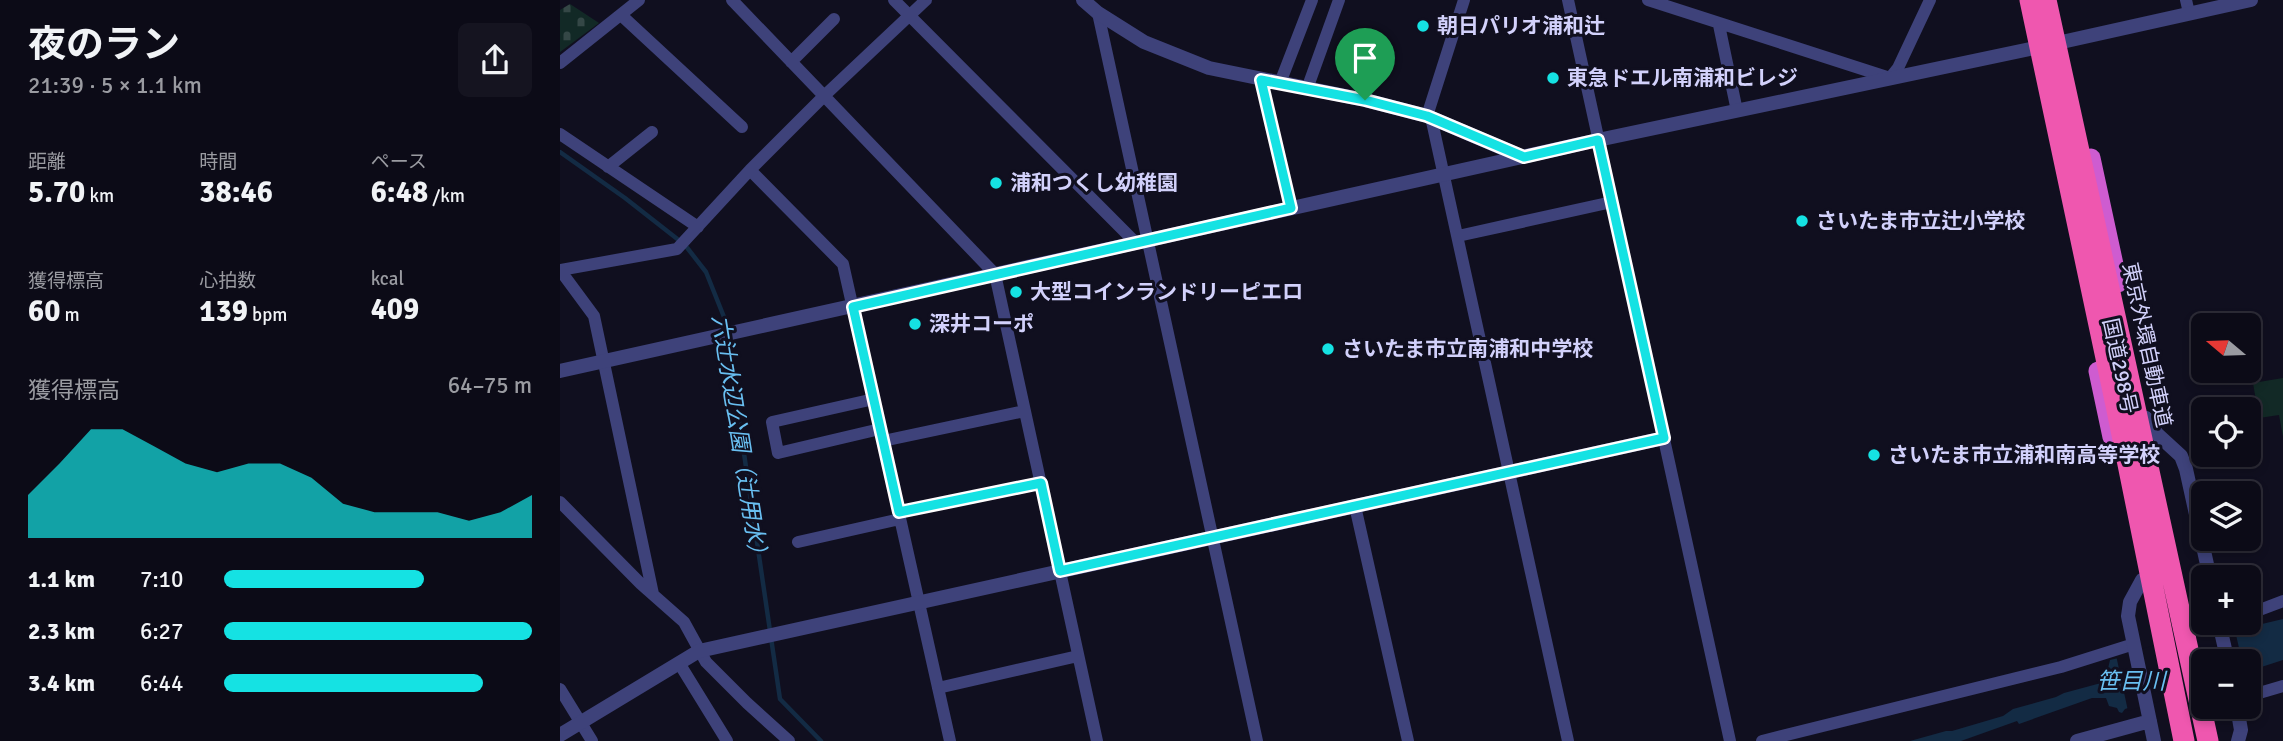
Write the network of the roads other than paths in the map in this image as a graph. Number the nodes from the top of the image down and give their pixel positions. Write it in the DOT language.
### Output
graph roads {
  1 [pos="639,0"];
  2 [pos="732,0"];
  3 [pos="894,0"];
  4 [pos="926,0"];
  5 [pos="1083,0"];
  6 [pos="1311,0"];
  7 [pos="1339,0"];
  8 [pos="1464,0"];
  9 [pos="1568,0"];
  10 [pos="1648,0"];
  11 [pos="1930,0"];
  12 [pos="2019,0"];
  13 [pos="2030,0"];
  14 [pos="2046,0"];
  15 [pos="2056,0"];
  16 [pos="2251,0"];
  17 [pos="2188,7"];
  18 [pos="1098,13"];
  19 [pos="621,15"];
  20 [pos="909,16"];
  21 [pos="834,19"];
  22 [pos="1719,25"];
  23 [pos="2065,41"];
  24 [pos="2030,49"];
  25 [pos="791,62"];
  26 [pos="560,63"];
  27 [pos="1890,78"];
  28 [pos="1261,80"];
  29 [pos="1280,83"];
  30 [pos="1307,89"];
  31 [pos="824,96"];
  32 [pos="1737,111"];
  33 [pos="1429,116"];
  34 [pos="742,127"];
  35 [pos="652,132"];
  36 [pos="560,135"];
  37 [pos="1598,140"];
  38 [pos="1524,157"];
  39 [pos="608,167"];
  40 [pos="750,170"];
  41 [pos="1445,175"];
  42 [pos="1612,202"];
  43 [pos="1291,208"];
  44 [pos="698,226"];
  45 [pos="1458,236"];
  46 [pos="1141,241"];
  47 [pos="560,270"];
  48 [pos="995,274"];
  49 [pos="853,307"];
  50 [pos="604,360"];
  51 [pos="560,371"];
  52 [pos="874,399"];
  53 [pos="1025,411"];
  54 [pos="2146,418"];
  55 [pos="882,435"];
  56 [pos="1664,438"];
  57 [pos="1510,472"];
  58 [pos="1041,483"];
  59 [pos="560,502"];
  60 [pos="1355,506"];
  61 [pos="900,516"];
  62 [pos="1212,537"];
  63 [pos="798,542"];
  64 [pos="2207,565"];
  65 [pos="1060,571"];
  66 [pos="2142,580"];
  67 [pos="653,594"];
  68 [pos="2283,601"];
  69 [pos="919,602"];
  70 [pos="2261,609"];
  71 [pos="2134,646"];
  72 [pos="2195,649"];
  73 [pos="699,651"];
  74 [pos="1079,656"];
  75 [pos="679,663"];
  76 [pos="2283,686"];
  77 [pos="938,688"];
  78 [pos="560,689"];
  79 [pos="2261,692"];
  80 [pos="2148,715"];
  81 [pos="2211,719"];
  82 [pos="2239,719"];
  83 [pos="580,722"];
  84 [pos="560,735"];
  85 [pos="2114,736"];
  86 [pos="592,741"];
  87 [pos="727,741"];
  88 [pos="789,741"];
  89 [pos="950,741"];
  90 [pos="1097,741"];
  91 [pos="1257,741"];
  92 [pos="1408,741"];
  93 [pos="1568,741"];
  94 [pos="1730,741"];
  95 [pos="1762,741"];
  96 [pos="2077,741"];
  97 [pos="2154,741"];
  98 [pos="2175,741"];
  99 [pos="2184,741"];
  100 [pos="2208,741"];
  101 [pos="2216,741"];
  102 [pos="2238,741"];
  1 -- 19 [label="street"];
  2 -- 25 [label="street"];
  3 -- 20 [label="street"];
  4 -- 20 [label="street"];
  5 -- 18 [label="street"];
  6 -- 29 [label="street"];
  7 -- 30 [label="street"];
  8 -- 33 [label="street"];
  9 -- 37 [label="street"];
  10 -- 22 [label="street"];
  11 -- 27 [label="street"];
  12 -- 24 [label="highway, 国道298号"];
  13 -- 99 [label="highway, 東京外環自動車道, bridge"];
  14 -- 100 [label="highway, 東京外環自動車道, bridge"];
  15 -- 23 [label="highway, 国道298号"];
  16 -- 17 [label="street"];
  17 -- 23 [label="street"];
  18 -- 28 [label="street"];
  18 -- 46 [label="street"];
  19 -- 26 [label="street"];
  19 -- 34 [label="street"];
  20 -- 31 [label="street"];
  20 -- 46 [label="street"];
  21 -- 25 [label="street"];
  22 -- 27 [label="street"];
  22 -- 32 [label="street"];
  23 -- 24 [label="street"];
  23 -- 54 [label="highway, 国道298号"];
  24 -- 27 [label="street"];
  24 -- 66 [label="highway, 国道298号"];
  25 -- 31 [label="street"];
  27 -- 32 [label="street"];
  28 -- 29 [label="street"];
  28 -- 43 [label="street"];
  29 -- 30 [label="street"];
  30 -- 33 [label="street"];
  31 -- 40 [label="street"];
  31 -- 48 [label="street"];
  32 -- 37 [label="street"];
  33 -- 38 [label="street"];
  33 -- 41 [label="street"];
  35 -- 39 [label="street"];
  36 -- 39 [label="street"];
  37 -- 38 [label="street"];
  37 -- 42 [label="street"];
  38 -- 41 [label="street"];
  39 -- 44 [label="street"];
  40 -- 44 [label="street"];
  40 -- 49 [label="street"];
  41 -- 43 [label="street"];
  41 -- 45 [label="street"];
  42 -- 45 [label="street"];
  42 -- 56 [label="street"];
  43 -- 46 [label="street"];
  44 -- 47 [label="street"];
  45 -- 57 [label="street"];
  46 -- 48 [label="street"];
  46 -- 62 [label="street"];
  47 -- 50 [label="street"];
  48 -- 49 [label="street"];
  48 -- 53 [label="street"];
  49 -- 50 [label="street"];
  49 -- 52 [label="street"];
  50 -- 51 [label="street"];
  50 -- 67 [label="street"];
  52 -- 55 [label="street"];
  52 -- 55 [label="street"];
  53 -- 55 [label="street"];
  53 -- 58 [label="street"];
  54 -- 64 [label="street"];
  54 -- 72 [label="highway, 国道298号"];
  55 -- 61 [label="street"];
  56 -- 57 [label="street"];
  56 -- 94 [label="street"];
  57 -- 60 [label="street"];
  57 -- 93 [label="street"];
  58 -- 61 [label="street"];
  58 -- 65 [label="street"];
  59 -- 67 [label="street"];
  60 -- 62 [label="street"];
  60 -- 92 [label="street"];
  61 -- 63 [label="street"];
  61 -- 69 [label="street"];
  62 -- 65 [label="street"];
  62 -- 91 [label="street"];
  65 -- 69 [label="street"];
  65 -- 74 [label="street"];
  66 -- 71 [label="street"];
  66 -- 98 [label="highway, 国道298号"];
  67 -- 73 [label="street"];
  68 -- 70 [label="street"];
  69 -- 73 [label="street"];
  69 -- 77 [label="street"];
  71 -- 80 [label="street"];
  71 -- 95 [label="street"];
  73 -- 75 [label="street"];
  73 -- 88 [label="street"];
  74 -- 77 [label="street"];
  74 -- 90 [label="street"];
  75 -- 83 [label="street"];
  75 -- 87 [label="street"];
  76 -- 79 [label="street"];
  77 -- 89 [label="street"];
  78 -- 83 [label="street"];
  80 -- 85 [label="street"];
  80 -- 97 [label="street"];
  81 -- 101 [label="highway"];
  82 -- 102 [label="street"];
  83 -- 84 [label="street"];
  83 -- 86 [label="street"];
  85 -- 96 [label="street"];
}
